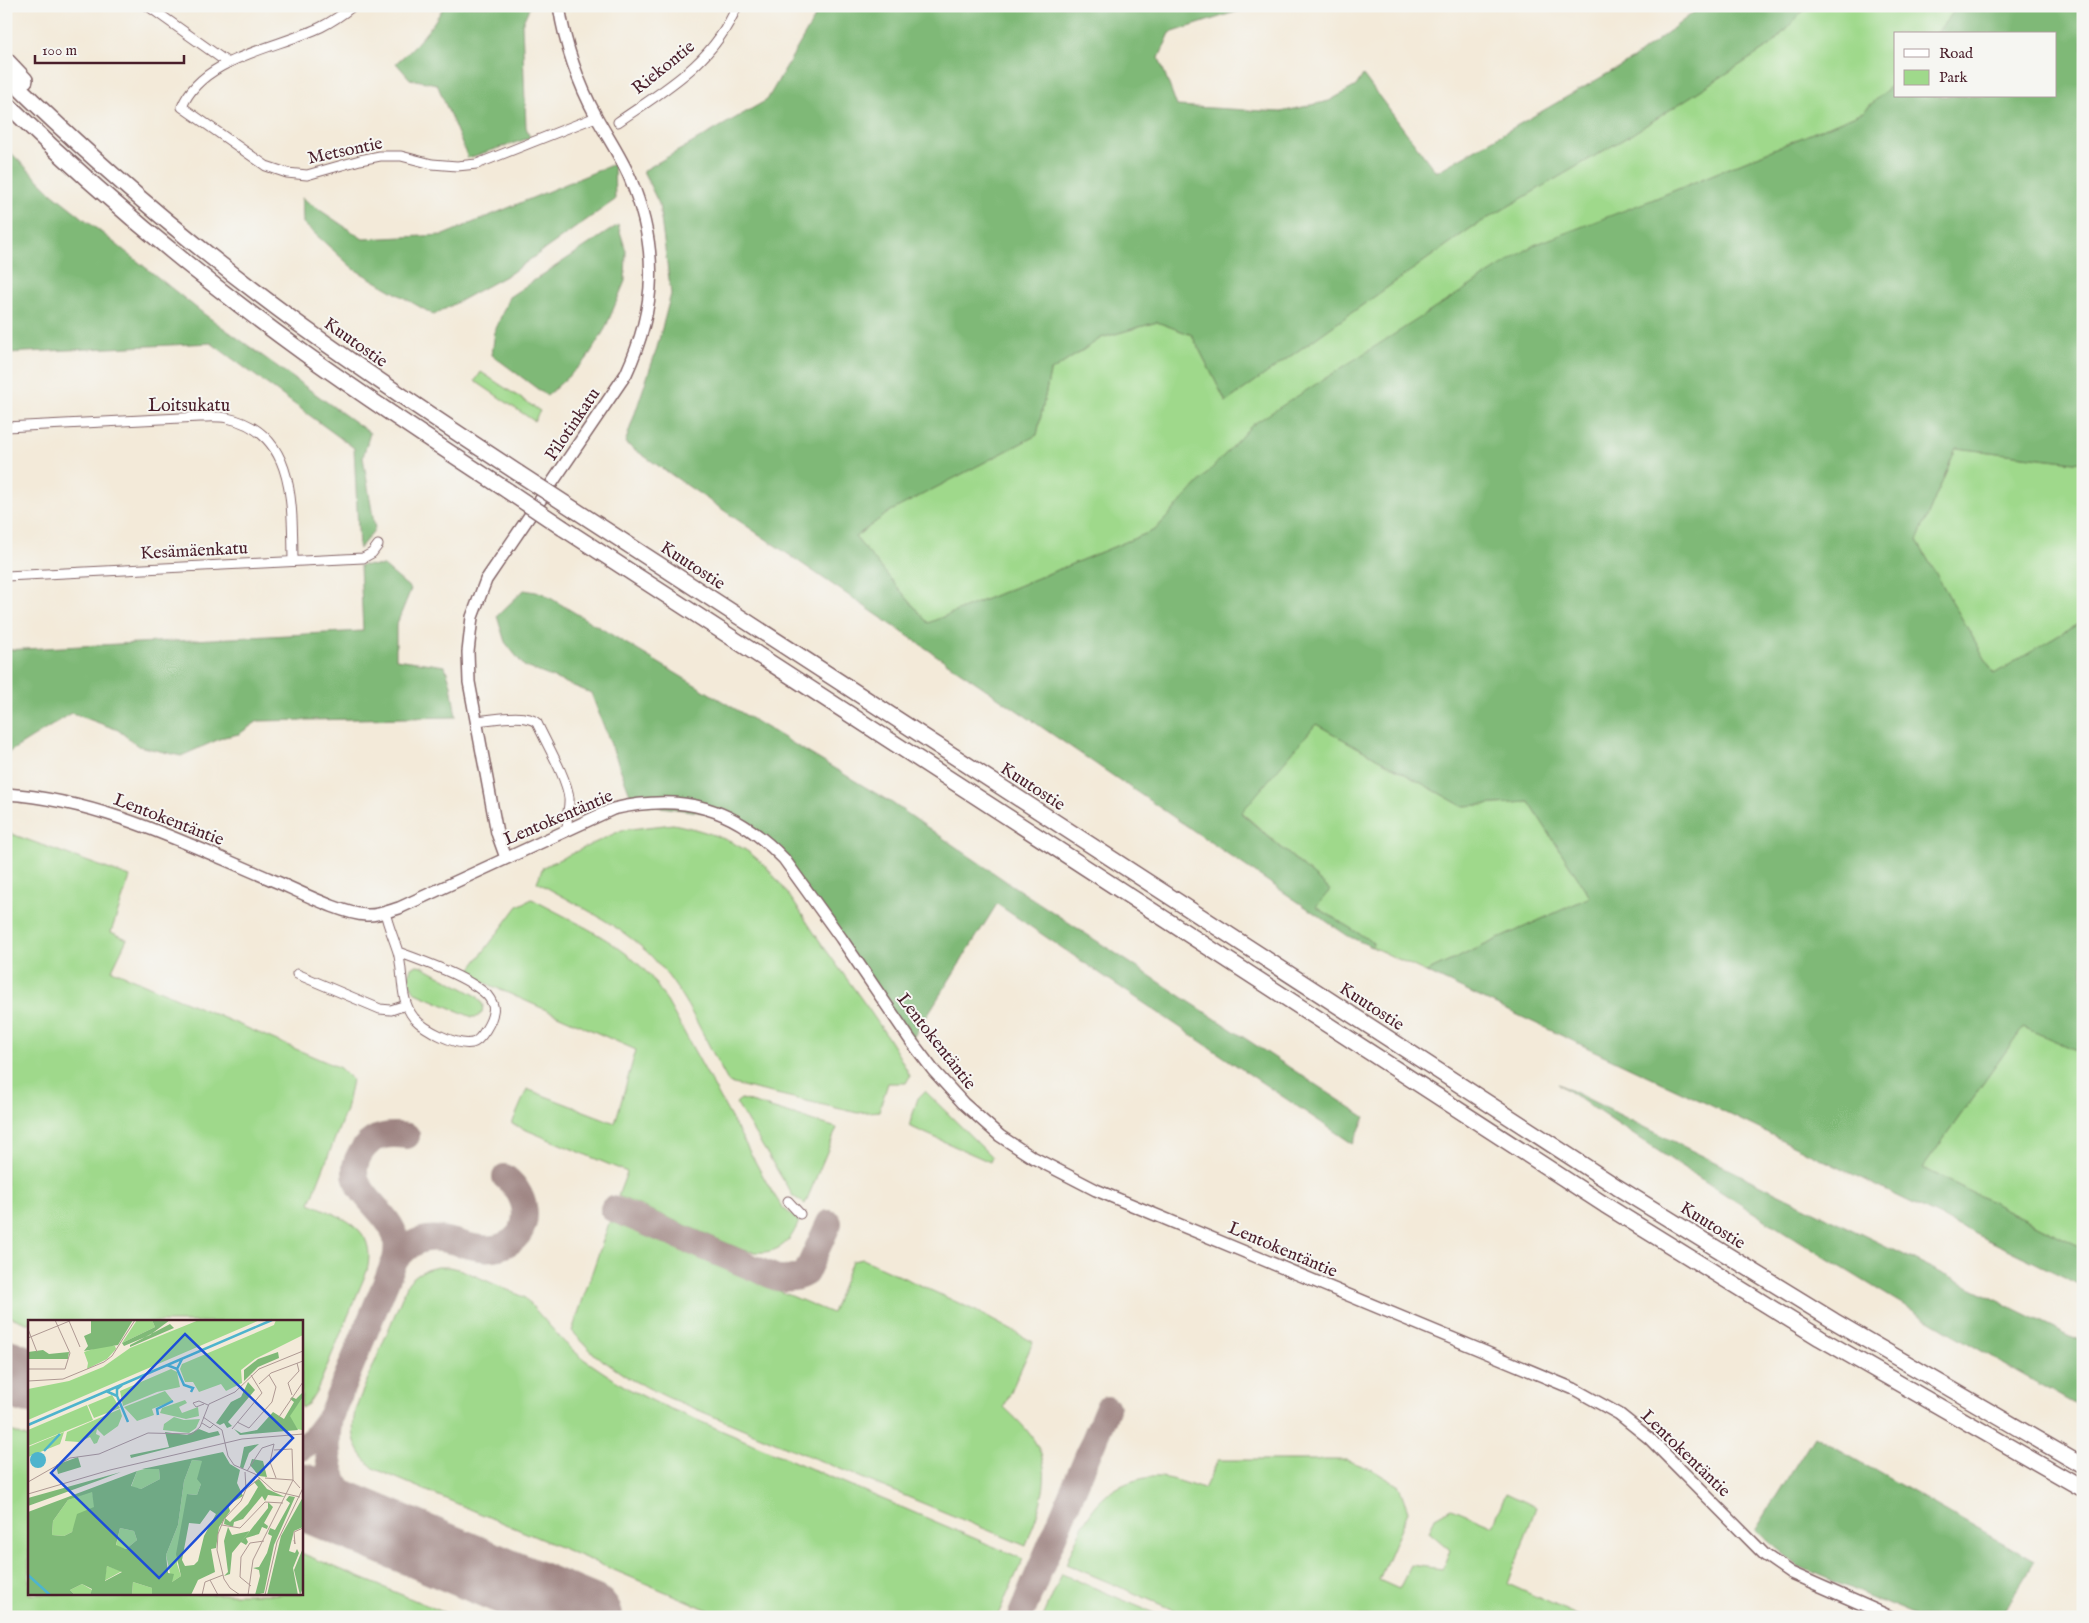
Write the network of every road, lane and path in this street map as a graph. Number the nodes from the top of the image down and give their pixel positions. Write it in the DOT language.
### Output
graph roads {
  1 [pos="148,6"];
  2 [pos="353,6"];
  3 [pos="559,6"];
  4 [pos="737,6"];
  5 [pos="6,60"];
  6 [pos="228,63"];
  7 [pos="6,75"];
  8 [pos="6,103"];
  9 [pos="6,115"];
  10 [pos="596,116"];
  11 [pos="618,122"];
  12 [pos="193,242"];
  13 [pos="177,256"];
  14 [pos="6,427"];
  15 [pos="378,545"];
  16 [pos="292,561"];
  17 [pos="6,576"];
  18 [pos="476,721"];
  19 [pos="6,794"];
  20 [pos="568,829"];
  21 [pos="506,858"];
  22 [pos="385,912"];
  23 [pos="398,952"];
  24 [pos="297,974"];
  25 [pos="406,1005"];
  26 [pos="788,1201"];
  27 [pos="800,1214"];
  28 [pos="2083,1466"];
  29 [pos="2083,1489"];
  30 [pos="1891,1617"];
  1 -- 6 [label="street"];
  2 -- 6 [label="street"];
  3 -- 10 [label="street, Pilotinkatu"];
  4 -- 11 [label="street, Riekontie"];
  5 -- 12 [label="highway"];
  6 -- 10 [label="street, Metsontie"];
  7 -- 12 [label="highway, Kuutostie"];
  8 -- 13 [label="highway"];
  9 -- 13 [label="highway"];
  10 -- 18 [label="street, Pilotinkatu"];
  12 -- 28 [label="highway, Kuutostie, bridge"];
  13 -- 29 [label="highway, bridge"];
  14 -- 16 [label="street, Loitsukatu"];
  15 -- 16 [label="street, Kesämäenkatu"];
  16 -- 17 [label="street, Kesämäenkatu"];
  18 -- 20 [label="street"];
  18 -- 21 [label="street, Pilotinkatu"];
  19 -- 22 [label="street, Lentokentäntie"];
  20 -- 21 [label="street, Lentokentäntie"];
  20 -- 30 [label="street, Lentokentäntie"];
  21 -- 22 [label="street, Lentokentäntie"];
  22 -- 23 [label="street"];
  23 -- 25 [label="street"];
  23 -- 25 [label="street"];
  24 -- 25 [label="street"];
  26 -- 27 [label="street"];
}
